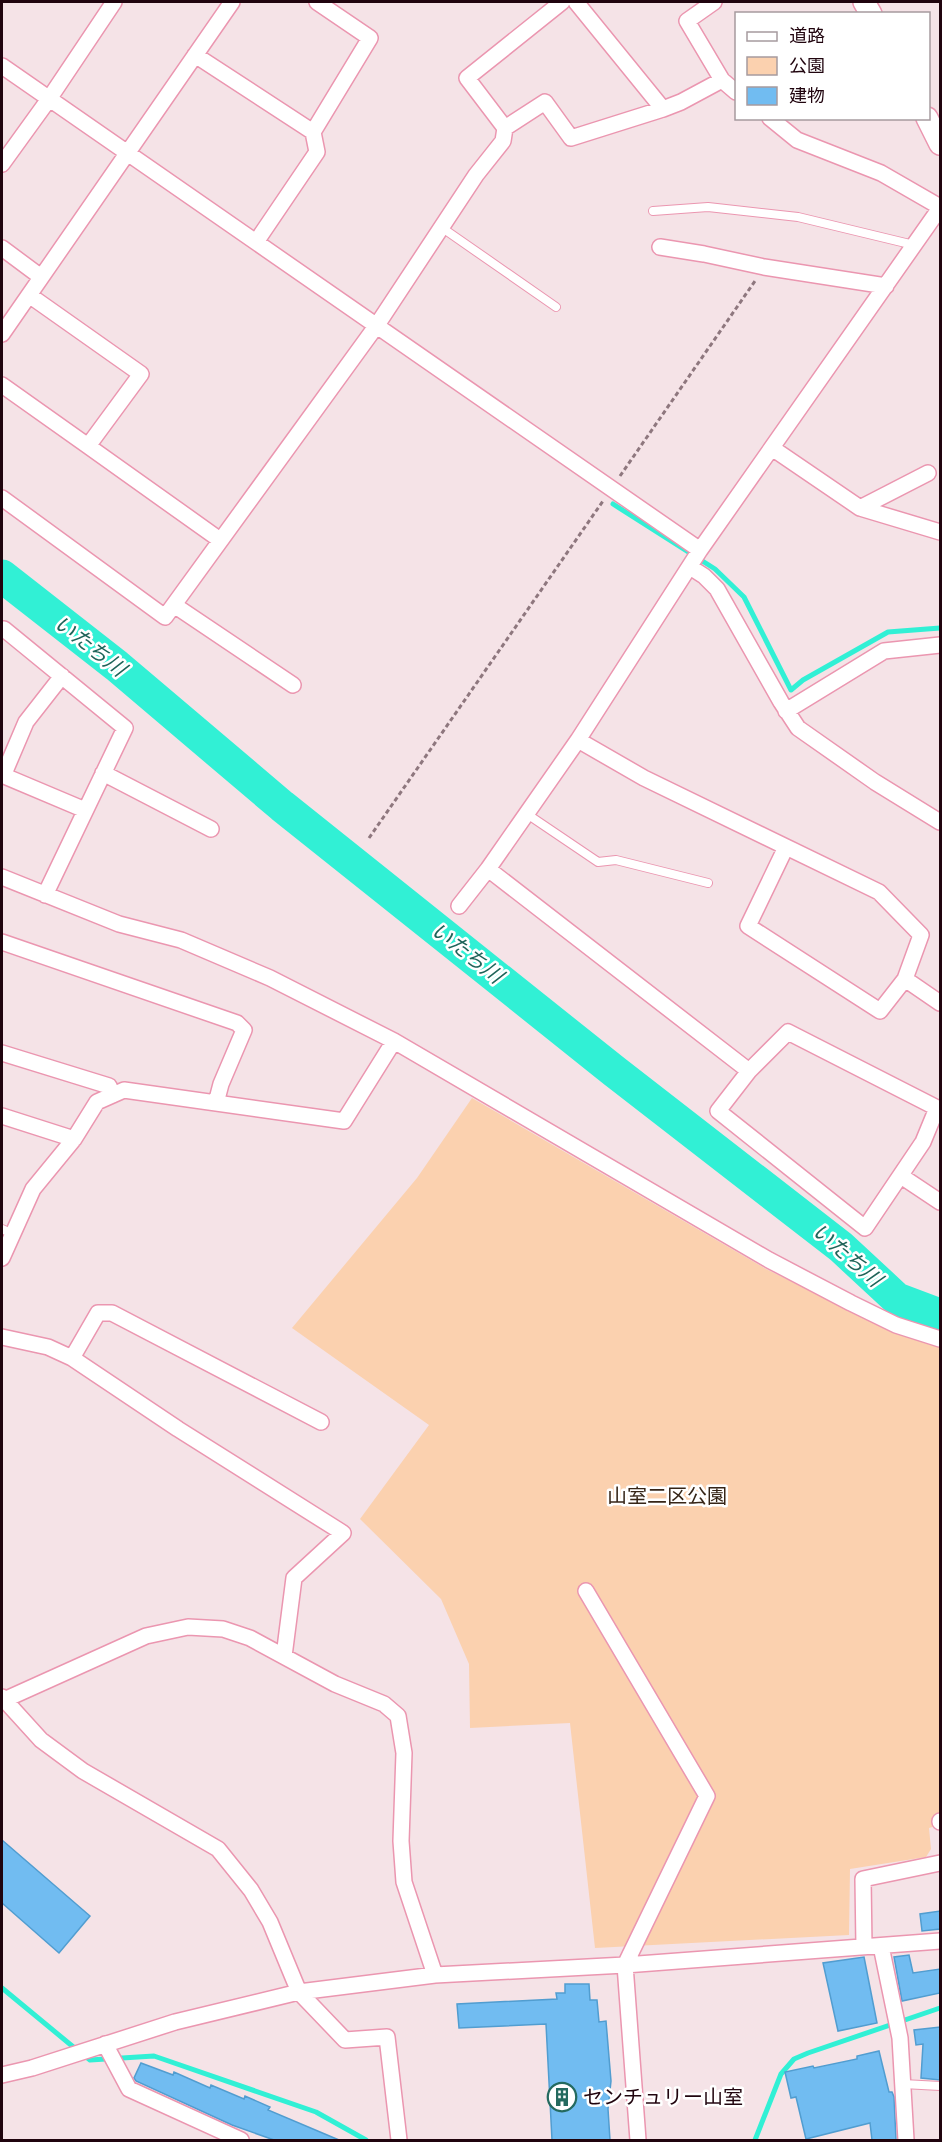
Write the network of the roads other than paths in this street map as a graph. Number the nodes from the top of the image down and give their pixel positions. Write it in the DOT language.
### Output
graph roads {
  1 [pos="114,2"];
  2 [pos="232,2"];
  3 [pos="317,2"];
  4 [pos="562,2"];
  5 [pos="576,2"];
  6 [pos="714,2"];
  7 [pos="195,55"];
  8 [pos="2,66"];
  9 [pos="722,80"];
  10 [pos="735,91"];
  11 [pos="49,99"];
  12 [pos="663,110"];
  13 [pos="773,120"];
  14 [pos="928,120"];
  15 [pos="505,128"];
  16 [pos="313,132"];
  17 [pos="940,144"];
  18 [pos="128,154"];
  19 [pos="2,164"];
  20 [pos="940,207"];
  21 [pos="652,211"];
  22 [pos="441,227"];
  23 [pos="256,242"];
  24 [pos="914,245"];
  25 [pos="660,247"];
  26 [pos="2,248"];
  27 [pos="41,277"];
  28 [pos="886,286"];
  29 [pos="29,295"];
  30 [pos="556,307"];
  31 [pos="376,326"];
  32 [pos="2,334"];
  33 [pos="2,385"];
  34 [pos="88,446"];
  35 [pos="772,448"];
  36 [pos="928,473"];
  37 [pos="2,498"];
  38 [pos="860,508"];
  39 [pos="940,532"];
  40 [pos="220,540"];
  41 [pos="700,550"];
  42 [pos="690,567"];
  43 [pos="174,605"];
  44 [pos="4,629"];
  45 [pos="940,645"];
  46 [pos="62,676"];
  47 [pos="293,685"];
  48 [pos="786,711"];
  49 [pos="578,740"];
  50 [pos="103,773"];
  51 [pos="2,776"];
  52 [pos="86,810"];
  53 [pos="526,814"];
  54 [pos="940,822"];
  55 [pos="211,829"];
  56 [pos="786,847"];
  57 [pos="488,870"];
  58 [pos="2,877"];
  59 [pos="708,883"];
  60 [pos="45,894"];
  61 [pos="459,906"];
  62 [pos="2,942"];
  63 [pos="905,979"];
  64 [pos="940,1003"];
  65 [pos="394,1041"];
  66 [pos="2,1053"];
  67 [pos="749,1071"];
  68 [pos="113,1095"];
  69 [pos="216,1103"];
  70 [pos="2,1116"];
  71 [pos="74,1139"];
  72 [pos="901,1176"];
  73 [pos="940,1202"];
  74 [pos="7,1232"];
  75 [pos="2,1258"];
  76 [pos="2,1337"];
  77 [pos="940,1339"];
  78 [pos="72,1358"];
  79 [pos="321,1422"];
  80 [pos="586,1592"];
  81 [pos="284,1656"];
  82 [pos="3,1698"];
  83 [pos="940,1863"];
  84 [pos="940,1941"];
  85 [pos="881,1946"];
  86 [pos="864,1947"];
  87 [pos="625,1965"];
  88 [pos="435,1975"];
  89 [pos="299,1992"];
  90 [pos="105,2044"];
  91 [pos="2,2075"];
  92 [pos="903,2084"];
  93 [pos="940,2086"];
  94 [pos="241,2140"];
  95 [pos="399,2140"];
  96 [pos="639,2140"];
  97 [pos="906,2140"];
  1 -- 11 [label="street"];
  2 -- 7 [label="street"];
  3 -- 16 [label="street"];
  4 -- 15 [label="street"];
  5 -- 12 [label="street"];
  6 -- 9 [label="street"];
  7 -- 16 [label="street"];
  7 -- 18 [label="street"];
  8 -- 11 [label="street"];
  9 -- 10 [label="street"];
  9 -- 12 [label="street"];
  11 -- 18 [label="street"];
  11 -- 19 [label="street"];
  12 -- 15 [label="street"];
  13 -- 20 [label="street"];
  14 -- 17 [label="main road"];
  15 -- 22 [label="street"];
  16 -- 23 [label="street"];
  18 -- 23 [label="street"];
  18 -- 27 [label="street"];
  20 -- 24 [label="street"];
  21 -- 24 [label="lane"];
  22 -- 30 [label="lane"];
  22 -- 31 [label="street"];
  23 -- 31 [label="street"];
  24 -- 28 [label="street"];
  25 -- 28 [label="street"];
  26 -- 27 [label="street"];
  27 -- 29 [label="street"];
  28 -- 35 [label="street"];
  29 -- 32 [label="street"];
  29 -- 34 [label="street"];
  31 -- 40 [label="street"];
  31 -- 41 [label="street"];
  33 -- 34 [label="street"];
  34 -- 40 [label="street"];
  35 -- 38 [label="street"];
  35 -- 41 [label="street"];
  36 -- 38 [label="street"];
  37 -- 43 [label="street"];
  38 -- 39 [label="street"];
  40 -- 43 [label="street"];
  41 -- 42 [label="street"];
  42 -- 48 [label="street"];
  42 -- 49 [label="street"];
  43 -- 47 [label="street"];
  44 -- 46 [label="street"];
  45 -- 48 [label="street"];
  46 -- 50 [label="street"];
  46 -- 51 [label="street"];
  48 -- 54 [label="street"];
  49 -- 53 [label="street"];
  49 -- 56 [label="street"];
  50 -- 52 [label="street"];
  50 -- 55 [label="street"];
  51 -- 52 [label="street"];
  52 -- 60 [label="street"];
  53 -- 57 [label="street"];
  53 -- 59 [label="lane"];
  56 -- 63 [label="street"];
  56 -- 63 [label="street"];
  57 -- 61 [label="street"];
  57 -- 67 [label="street"];
  58 -- 60 [label="street"];
  60 -- 65 [label="street"];
  62 -- 69 [label="street"];
  63 -- 64 [label="street"];
  65 -- 69 [label="street"];
  65 -- 77 [label="street"];
  66 -- 68 [label="street"];
  67 -- 72 [label="street"];
  67 -- 72 [label="street"];
  68 -- 69 [label="street"];
  68 -- 71 [label="street"];
  70 -- 71 [label="street"];
  71 -- 74 [label="street"];
  72 -- 73 [label="street"];
  74 -- 75 [label="street"];
  76 -- 78 [label="street"];
  78 -- 79 [label="street"];
  78 -- 81 [label="street"];
  80 -- 87 [label="street"];
  81 -- 82 [label="street"];
  81 -- 88 [label="street"];
  82 -- 89 [label="street"];
  83 -- 86 [label="street"];
  84 -- 85 [label="street"];
  85 -- 86 [label="street"];
  85 -- 92 [label="street"];
  86 -- 87 [label="street"];
  87 -- 88 [label="street"];
  87 -- 96 [label="street"];
  88 -- 89 [label="street"];
  89 -- 90 [label="street"];
  89 -- 95 [label="street"];
  90 -- 91 [label="street"];
  90 -- 94 [label="street"];
  92 -- 93 [label="lane"];
  92 -- 97 [label="street"];
}
